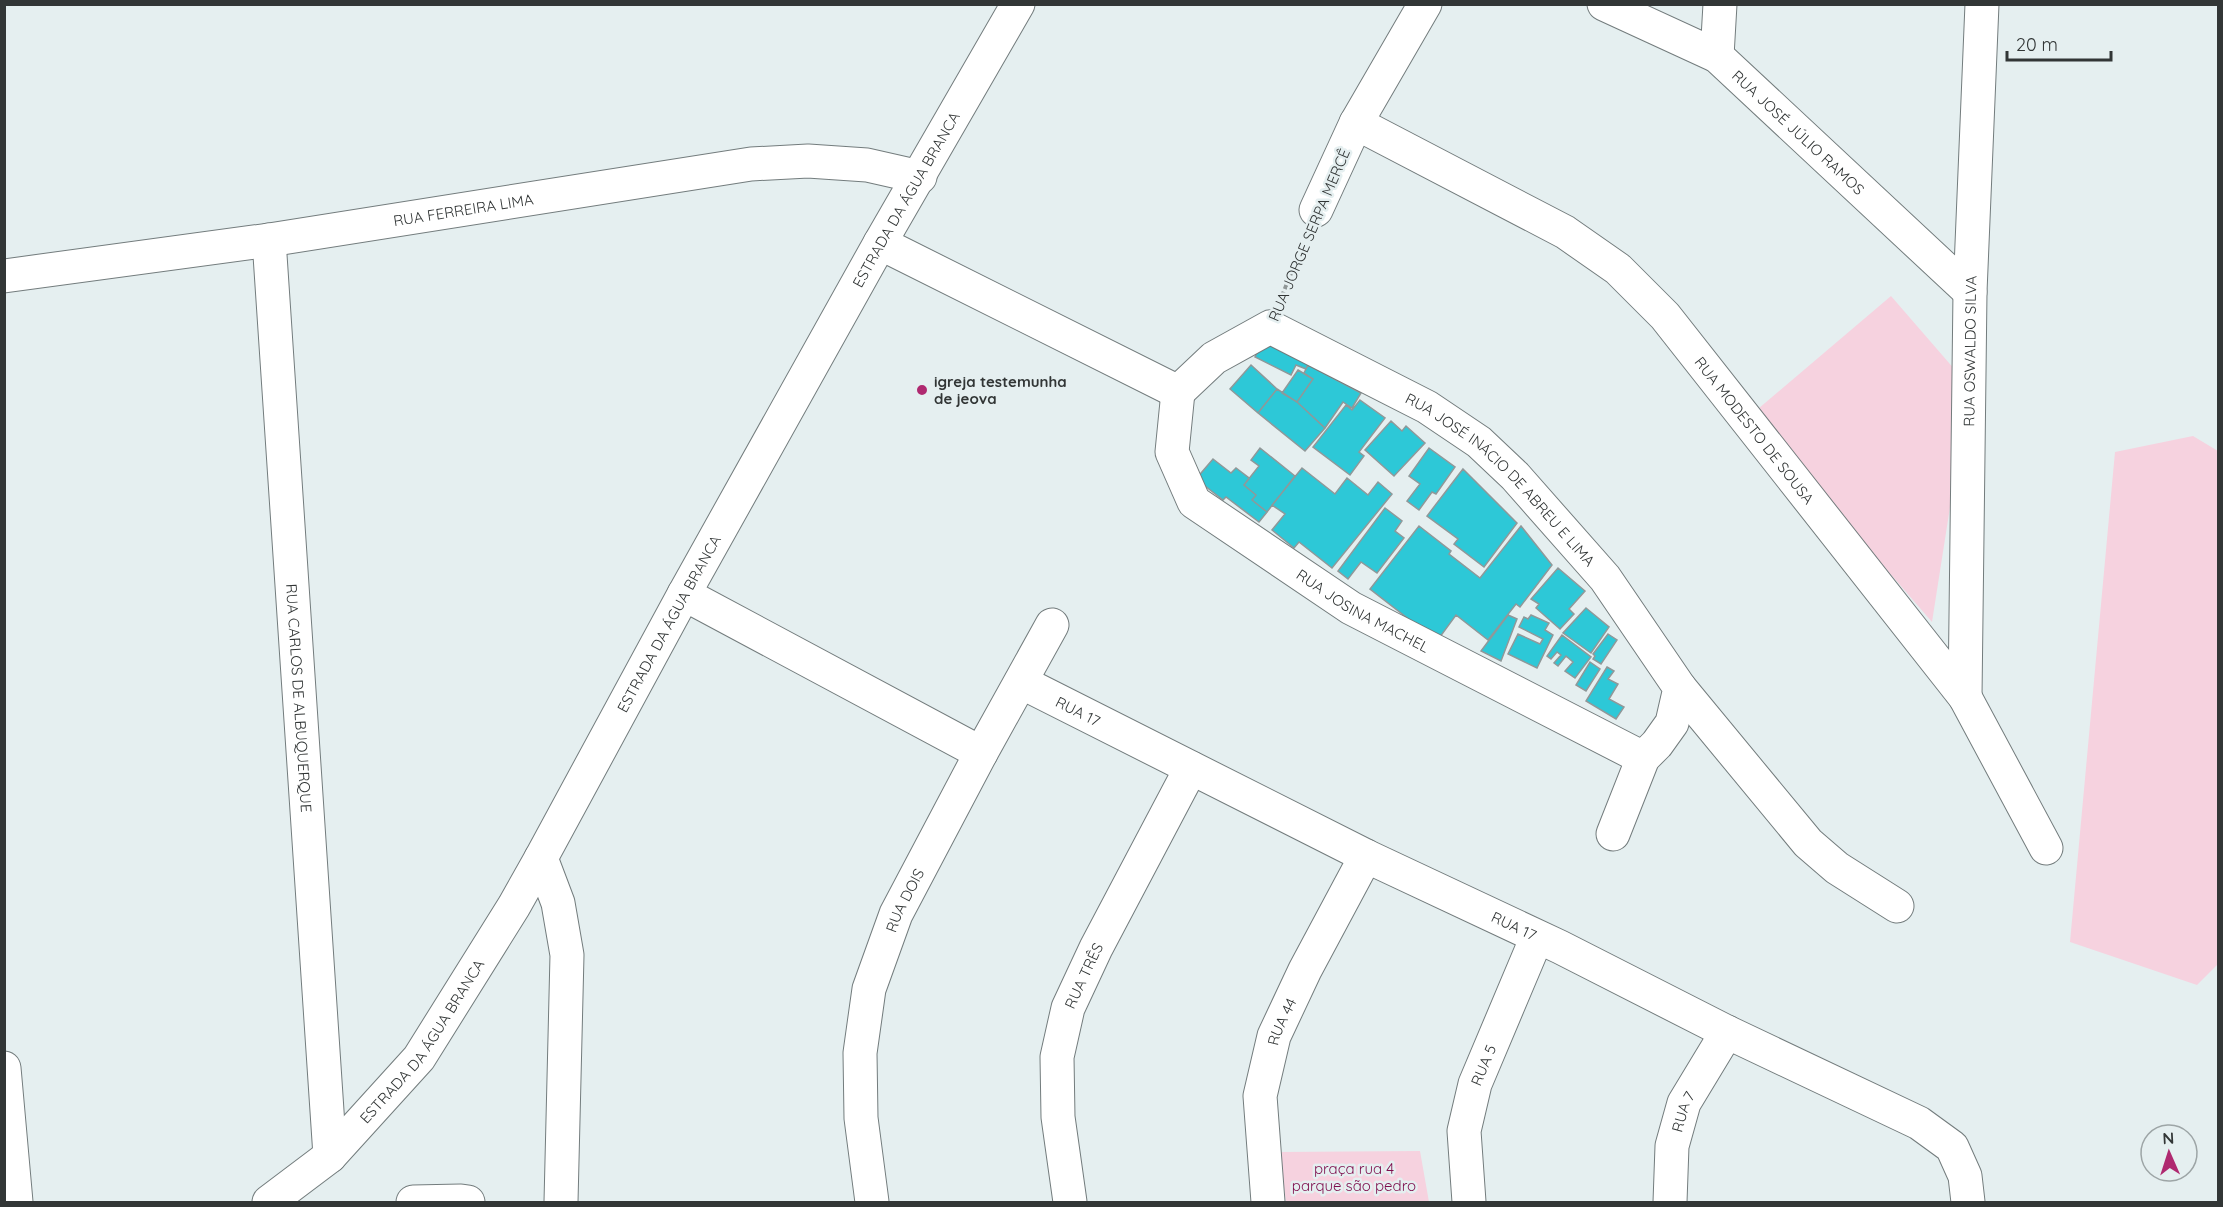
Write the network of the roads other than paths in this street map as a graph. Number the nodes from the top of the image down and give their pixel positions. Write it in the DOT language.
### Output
graph roads {
  1 [pos="1018,4"];
  2 [pos="1425,4"];
  3 [pos="1604,4"];
  4 [pos="1720,4"];
  5 [pos="1982,4"];
  6 [pos="1717,56"];
  7 [pos="1356,123"];
  8 [pos="920,177"];
  9 [pos="1316,210"];
  10 [pos="268,240"];
  11 [pos="880,243"];
  12 [pos="4,276"];
  13 [pos="1970,292"];
  14 [pos="1270,327"];
  15 [pos="1178,392"];
  16 [pos="684,594"];
  17 [pos="1052,625"];
  18 [pos="1021,682"];
  19 [pos="1680,687"];
  20 [pos="1965,697"];
  21 [pos="981,753"];
  22 [pos="1643,758"];
  23 [pos="1191,768"];
  24 [pos="1613,834"];
  25 [pos="2046,848"];
  26 [pos="1366,856"];
  27 [pos="541,858"];
  28 [pos="1897,906"];
  29 [pos="1538,937"];
  30 [pos="1727,1032"];
  31 [pos="4,1068"];
  32 [pos="330,1156"];
  33 [pos="16,1203"];
  34 [pos="269,1203"];
  35 [pos="413,1203"];
  36 [pos="468,1203"];
  37 [pos="561,1203"];
  38 [pos="872,1203"];
  39 [pos="1070,1203"];
  40 [pos="1268,1203"];
  41 [pos="1469,1203"];
  42 [pos="1670,1203"];
  43 [pos="1968,1203"];
  1 -- 8 [label="street, ESTRADA DA ÁGUA BRANCA"];
  2 -- 7 [label="street, RUA JORGE SERPA MERCÊ"];
  3 -- 6 [label="street, RUA JOSÉ JÚLIO RAMOS"];
  4 -- 6 [label="street"];
  5 -- 13 [label="street, RUA OSWALDO SILVA"];
  6 -- 13 [label="street, RUA JOSÉ JÚLIO RAMOS"];
  7 -- 9 [label="street, RUA JORGE SERPA MERCÊ"];
  7 -- 20 [label="street, RUA MODESTO DE SOUSA"];
  8 -- 10 [label="street, RUA FERREIRA LIMA"];
  8 -- 11 [label="street, ESTRADA DA ÁGUA BRANCA"];
  10 -- 12 [label="street, RUA FERREIRA LIMA"];
  10 -- 32 [label="street, RUA CARLOS DE ALBUQUERQUE"];
  11 -- 15 [label="street"];
  11 -- 16 [label="street, ESTRADA DA ÁGUA BRANCA"];
  13 -- 20 [label="street, RUA OSWALDO SILVA"];
  14 -- 15 [label="street, RUA JORGE SERPA MERCÊ"];
  14 -- 19 [label="street, RUA JOSÉ INÁCIO DE ABREU E LIMA"];
  15 -- 22 [label="street, RUA JOSINA MACHEL"];
  16 -- 21 [label="street"];
  16 -- 27 [label="street, ESTRADA DA ÁGUA BRANCA"];
  17 -- 18 [label="street, RUA DOIS"];
  18 -- 21 [label="street, RUA DOIS"];
  18 -- 23 [label="street, RUA 17"];
  19 -- 22 [label="street"];
  19 -- 28 [label="street, RUA JOSÉ INÁCIO DE ABREU E LIMA"];
  20 -- 25 [label="street, RUA MODESTO DE SOUSA"];
  21 -- 38 [label="street, RUA DOIS"];
  22 -- 24 [label="street"];
  23 -- 26 [label="street, RUA 17"];
  23 -- 39 [label="street, RUA TRÊS"];
  26 -- 29 [label="street, RUA 17"];
  26 -- 40 [label="street, RUA 44"];
  27 -- 32 [label="street, ESTRADA DA ÁGUA BRANCA"];
  27 -- 37 [label="street"];
  29 -- 30 [label="street, RUA 17"];
  29 -- 41 [label="street, RUA 5"];
  30 -- 42 [label="street, RUA 7"];
  30 -- 43 [label="street, RUA 17"];
  31 -- 33 [label="street"];
  32 -- 34 [label="street, ESTRADA DA ÁGUA BRANCA"];
  35 -- 36 [label="street"];
}
